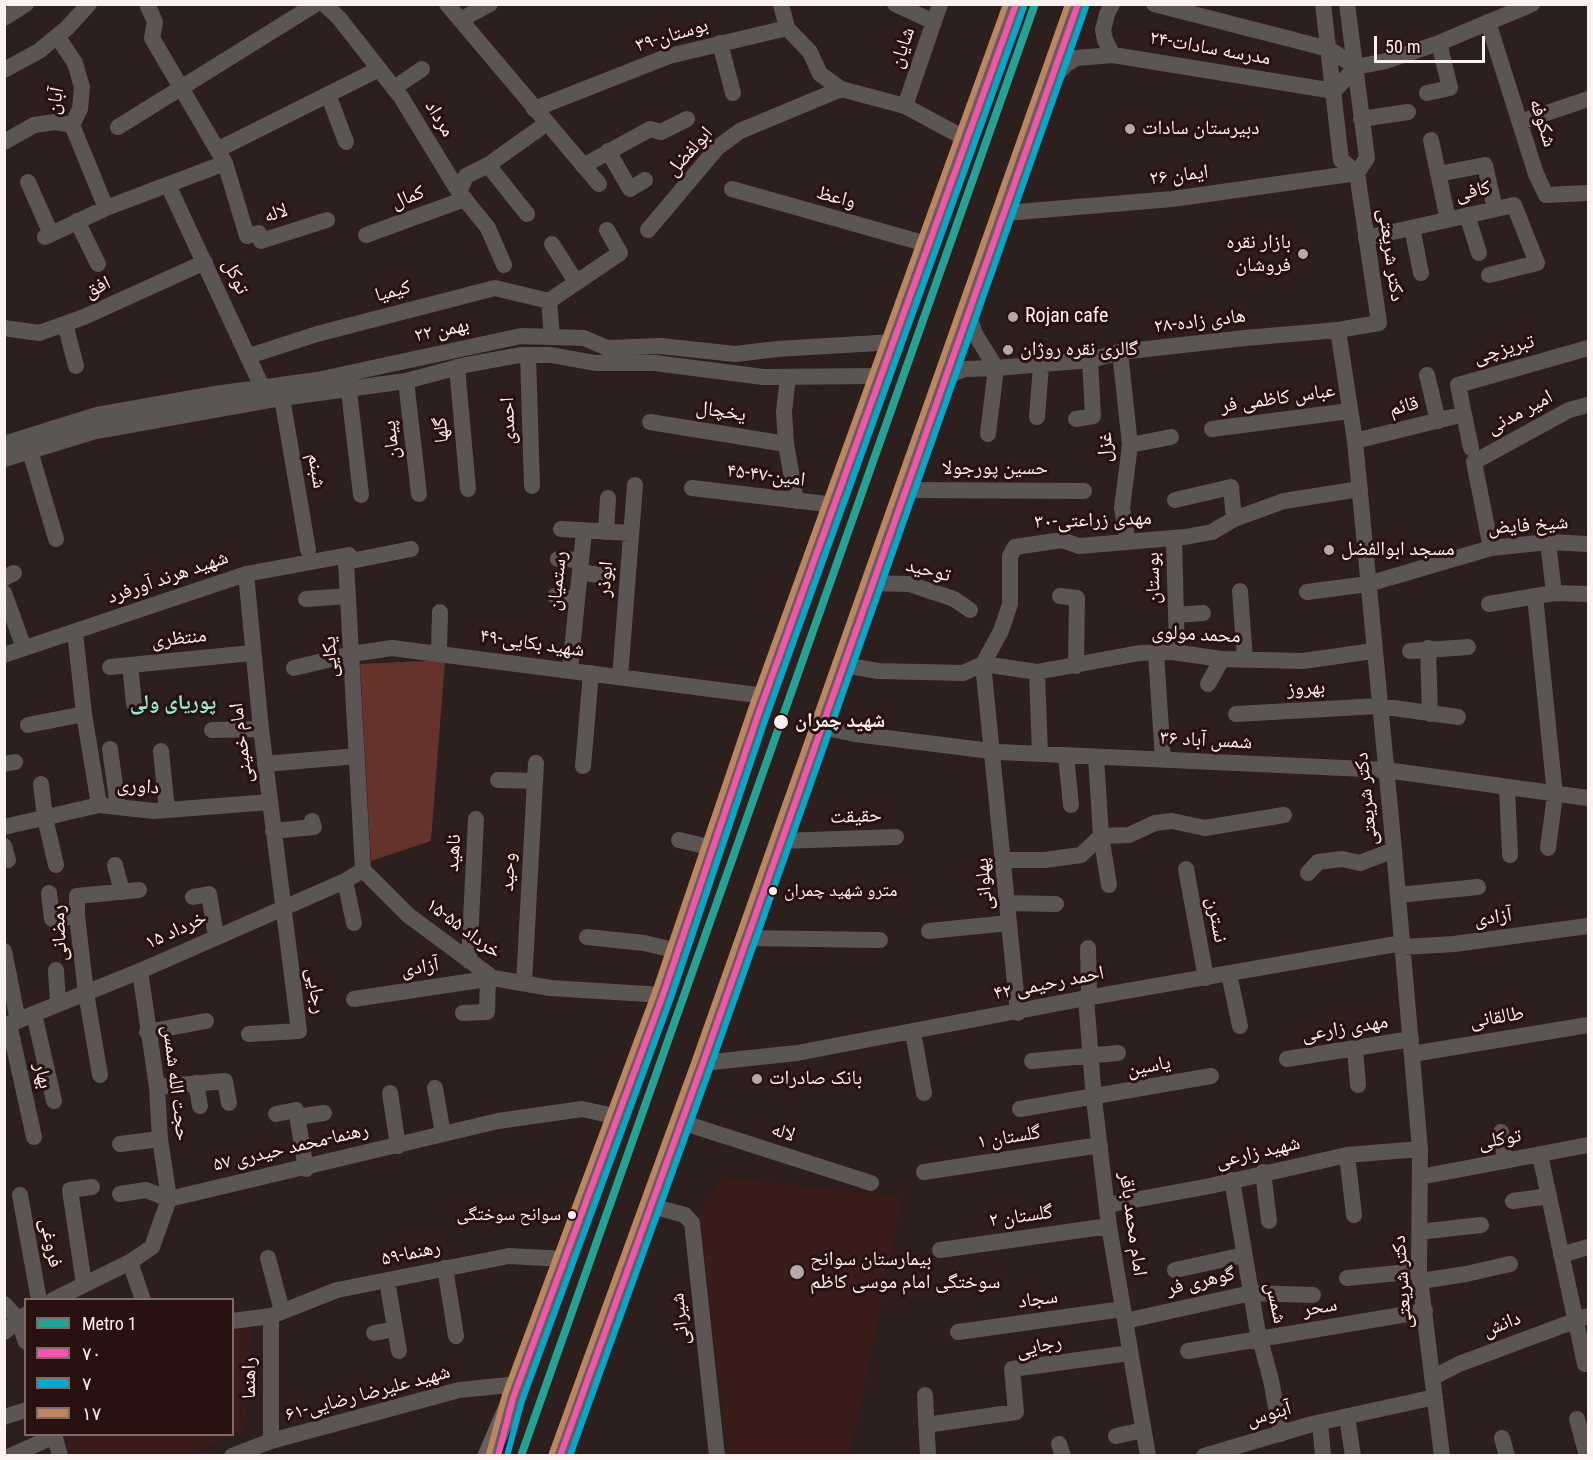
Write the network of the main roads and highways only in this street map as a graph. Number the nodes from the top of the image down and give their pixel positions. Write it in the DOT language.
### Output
graph roads {
  1 [pos="1017,4"];
  2 [pos="1078,4"];
  3 [pos="598,1357"];
  4 [pos="516,1391"];
  5 [pos="488,1455"];
  6 [pos="498,1455"];
  7 [pos="560,1455"];
  8 [pos="573,1455"];
  1 -- 4 [label="main road"];
  2 -- 3 [label="main road"];
  3 -- 7 [label="main road"];
  3 -- 8 [label="main road"];
  4 -- 5 [label="main road"];
  4 -- 6 [label="main road"];
}
